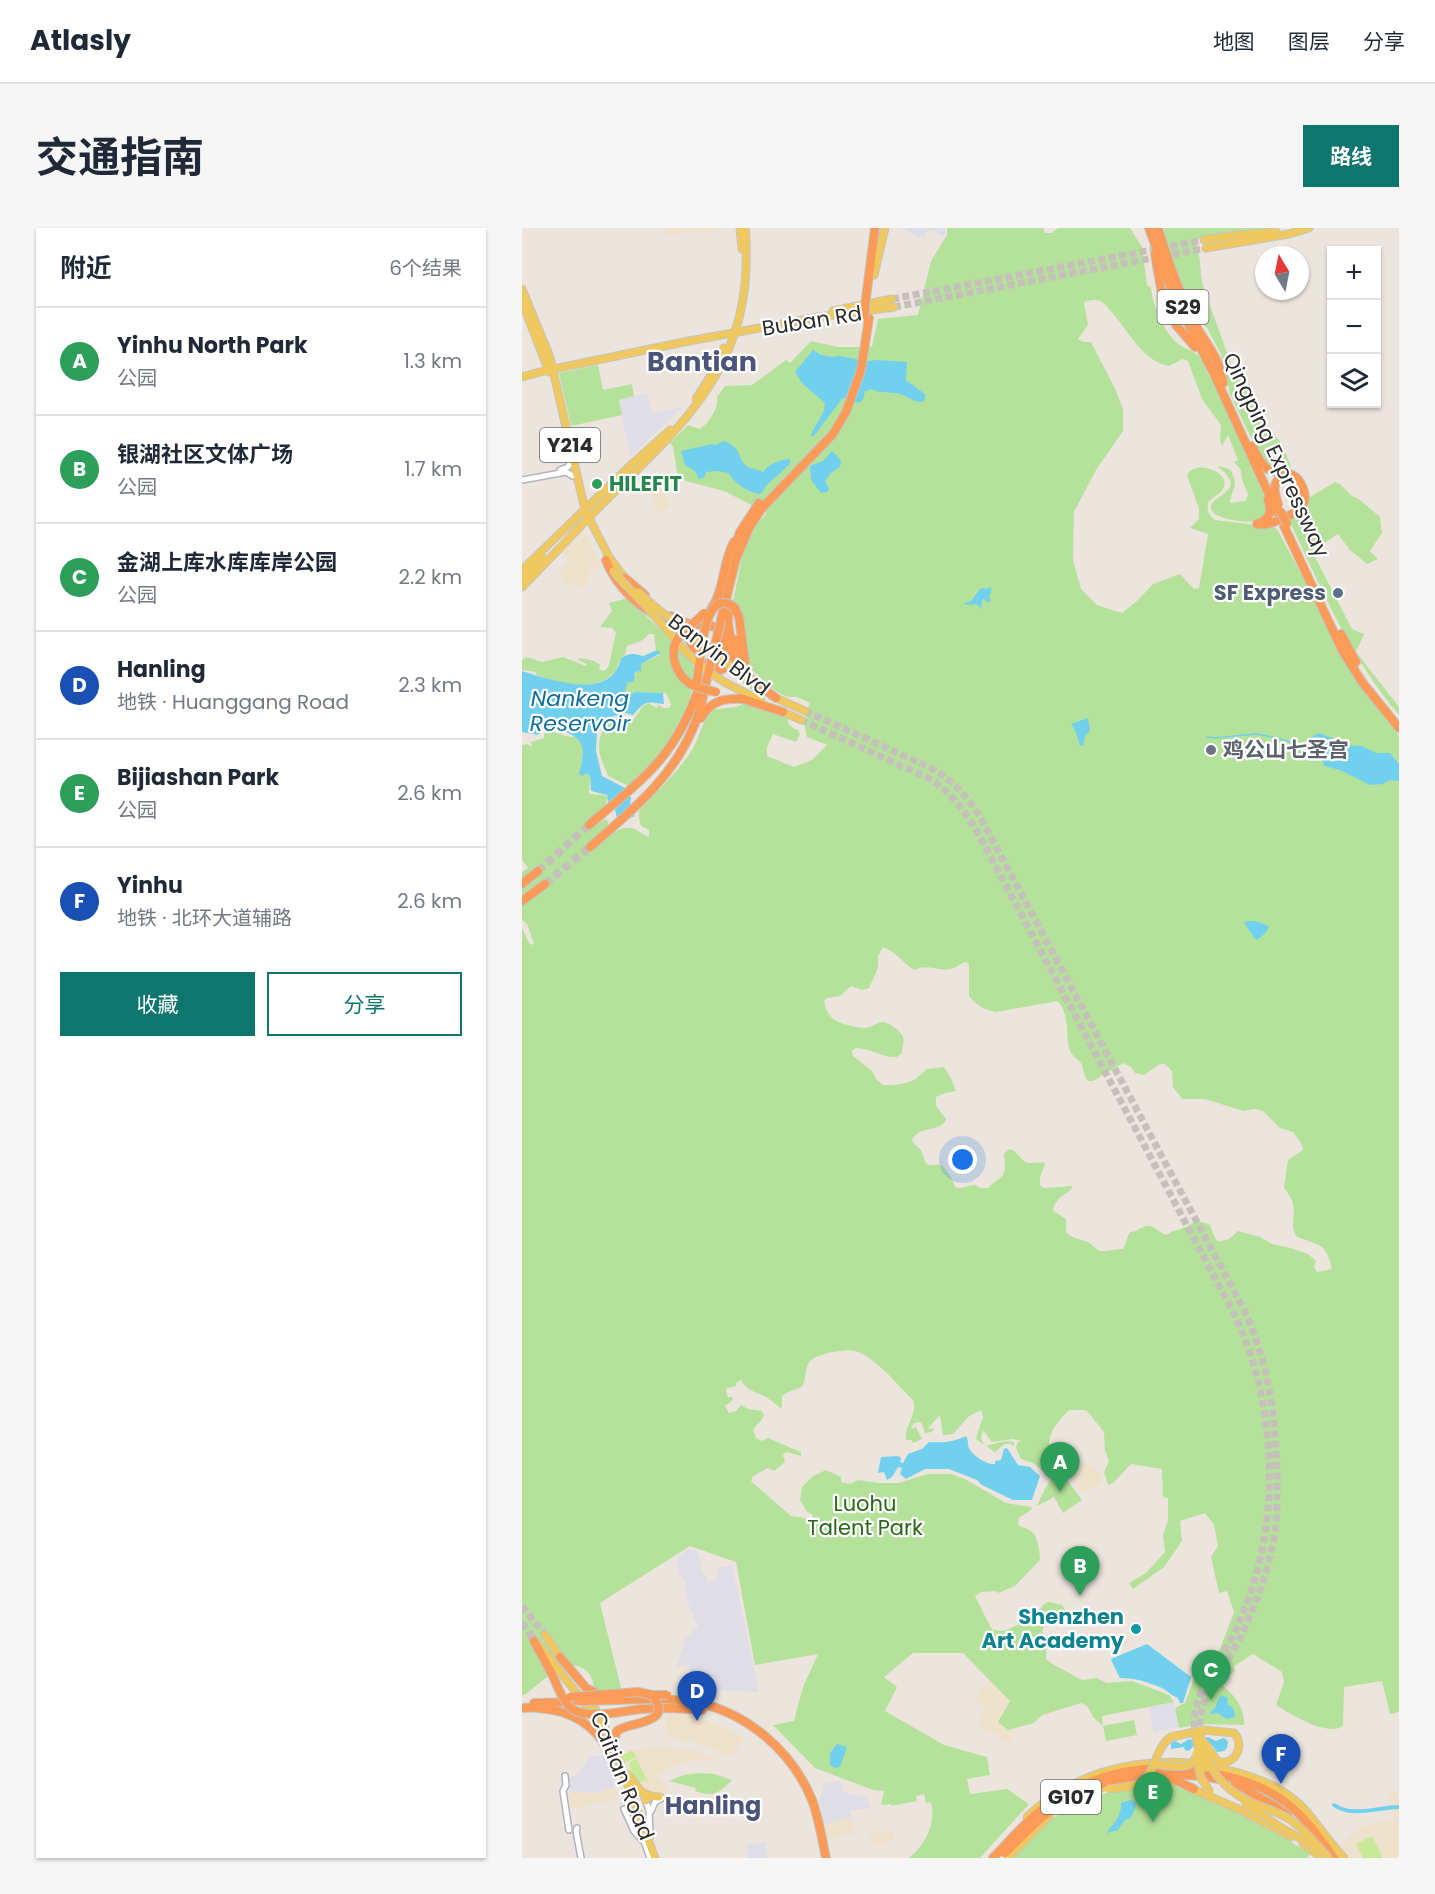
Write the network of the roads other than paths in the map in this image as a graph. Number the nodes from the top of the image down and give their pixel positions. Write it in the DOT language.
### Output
graph roads {
  1 [pos="740,228"];
  2 [pos="745,228"];
  3 [pos="875,228"];
  4 [pos="880,228"];
  5 [pos="885,228"];
  6 [pos="1150,228"];
  7 [pos="1158,228"];
  8 [pos="1296,228"];
  9 [pos="1309,228"];
  10 [pos="874,275"];
  11 [pos="522,289"];
  12 [pos="868,298"];
  13 [pos="522,302"];
  14 [pos="740,316"];
  15 [pos="751,327"];
  16 [pos="733,332"];
  17 [pos="719,336"];
  18 [pos="726,345"];
  19 [pos="550,369"];
  20 [pos="522,376"];
  21 [pos="1222,383"];
  22 [pos="1227,403"];
  23 [pos="1244,430"];
  24 [pos="665,439"];
  25 [pos="570,463"];
  26 [pos="573,476"];
  27 [pos="522,479"];
  28 [pos="594,507"];
  29 [pos="1279,511"];
  30 [pos="585,515"];
  31 [pos="1259,524"];
  32 [pos="1286,525"];
  33 [pos="745,528"];
  34 [pos="562,532"];
  35 [pos="558,550"];
  36 [pos="727,558"];
  37 [pos="606,560"];
  38 [pos="522,570"];
  39 [pos="530,574"];
  40 [pos="733,574"];
  41 [pos="625,578"];
  42 [pos="522,580"];
  43 [pos="522,587"];
  44 [pos="1319,601"];
  45 [pos="732,608"];
  46 [pos="658,615"];
  47 [pos="671,615"];
  48 [pos="718,619"];
  49 [pos="726,640"];
  50 [pos="730,660"];
  51 [pos="708,674"];
  52 [pos="696,685"];
  53 [pos="776,698"];
  54 [pos="744,699"];
  55 [pos="805,711"];
  56 [pos="783,712"];
  57 [pos="1395,717"];
  58 [pos="801,720"];
  59 [pos="1399,729"];
  60 [pos="670,745"];
  61 [pos="667,774"];
  62 [pos="590,825"];
  63 [pos="590,847"];
  64 [pos="538,871"];
  65 [pos="522,884"];
  66 [pos="544,884"];
  67 [pos="522,901"];
  68 [pos="545,1635"];
  69 [pos="535,1641"];
  70 [pos="560,1657"];
  71 [pos="572,1702"];
  72 [pos="621,1702"];
  73 [pos="695,1702"];
  74 [pos="524,1704"];
  75 [pos="537,1708"];
  76 [pos="702,1710"];
  77 [pos="1198,1733"];
  78 [pos="1243,1738"];
  79 [pos="1238,1749"];
  80 [pos="612,1750"];
  81 [pos="1196,1754"];
  82 [pos="1219,1762"];
  83 [pos="620,1765"];
  84 [pos="1209,1766"];
  85 [pos="1130,1768"];
  86 [pos="1158,1768"];
  87 [pos="565,1776"];
  88 [pos="1233,1777"];
  89 [pos="1194,1789"];
  90 [pos="641,1791"];
  91 [pos="1096,1791"];
  92 [pos="630,1796"];
  93 [pos="661,1798"];
  94 [pos="646,1801"];
  95 [pos="624,1809"];
  96 [pos="1299,1809"];
  97 [pos="1033,1811"];
  98 [pos="1056,1811"];
  99 [pos="635,1813"];
  100 [pos="650,1818"];
  101 [pos="1041,1818"];
  102 [pos="1269,1823"];
  103 [pos="643,1825"];
  104 [pos="1299,1825"];
  105 [pos="577,1828"];
  106 [pos="1022,1828"];
  107 [pos="1313,1828"];
  108 [pos="569,1830"];
  109 [pos="1284,1833"];
  110 [pos="650,1837"];
  111 [pos="643,1842"];
  112 [pos="1332,1857"];
  113 [pos="581,1858"];
  114 [pos="653,1858"];
  115 [pos="824,1858"];
  116 [pos="988,1858"];
  117 [pos="993,1858"];
  118 [pos="1001,1858"];
  119 [pos="1008,1858"];
  120 [pos="1344,1858"];
  1 -- 16 [label="main road"];
  2 -- 14 [label="main road"];
  3 -- 12 [label="highway"];
  4 -- 10 [label="highway"];
  5 -- 10 [label="main road"];
  6 -- 21 [label="highway, Qingping Expressway / S29"];
  6 -- 22 [label="highway, Qingping Expressway / S29"];
  7 -- 21 [label="highway"];
  8 -- 9 [label="main road"];
  10 -- 12 [label="highway"];
  11 -- 19 [label="main road, Y214"];
  12 -- 33 [label="highway, bridge"];
  13 -- 19 [label="main road, Y214"];
  14 -- 15 [label="main road"];
  14 -- 16 [label="main road"];
  15 -- 16 [label="main road, Buban Rd"];
  15 -- 16 [label="main road, Buban Rd"];
  16 -- 17 [label="main road"];
  16 -- 18 [label="main road"];
  16 -- 19 [label="main road"];
  16 -- 24 [label="main road"];
  17 -- 18 [label="main road"];
  17 -- 19 [label="main road"];
  18 -- 24 [label="main road"];
  19 -- 20 [label="main road"];
  19 -- 25 [label="main road, Y214"];
  19 -- 30 [label="main road, Y214"];
  21 -- 23 [label="highway, Qingping Expressway / S29"];
  22 -- 29 [label="highway, Qingping Expressway / S29"];
  22 -- 31 [label="highway"];
  23 -- 29 [label="highway, Qingping Expressway / S29"];
  23 -- 31 [label="highway"];
  24 -- 28 [label="main road"];
  24 -- 30 [label="main road"];
  25 -- 26 [label="main road, Y214"];
  25 -- 27 [label="main road"];
  26 -- 27 [label="main road"];
  26 -- 30 [label="main road, Y214"];
  29 -- 31 [label="highway"];
  29 -- 32 [label="highway, Qingping Expressway / S29, bridge"];
  30 -- 34 [label="main road"];
  30 -- 35 [label="main road"];
  30 -- 37 [label="main road, Y214"];
  30 -- 41 [label="main road, Y214"];
  31 -- 44 [label="highway"];
  32 -- 44 [label="highway, Qingping Expressway / S29"];
  32 -- 57 [label="highway, Qingping Expressway / S29"];
  33 -- 36 [label="highway"];
  33 -- 40 [label="highway"];
  33 -- 48 [label="highway"];
  34 -- 38 [label="main road"];
  34 -- 42 [label="main road"];
  35 -- 39 [label="main road"];
  35 -- 43 [label="main road"];
  36 -- 47 [label="highway"];
  36 -- 54 [label="highway, bridge"];
  37 -- 46 [label="highway"];
  37 -- 56 [label="main road, Banyin Blvd / Y214, bridge"];
  39 -- 42 [label="main road"];
  39 -- 42 [label="main road"];
  40 -- 45 [label="highway"];
  40 -- 48 [label="highway"];
  41 -- 47 [label="highway"];
  41 -- 53 [label="main road, Banyin Blvd / Y214, bridge"];
  44 -- 57 [label="highway, Qingping Expressway / S29"];
  45 -- 50 [label="highway"];
  45 -- 52 [label="highway, bridge"];
  45 -- 53 [label="highway"];
  46 -- 50 [label="highway"];
  46 -- 52 [label="highway"];
  47 -- 49 [label="highway"];
  48 -- 51 [label="highway, bridge"];
  49 -- 50 [label="highway"];
  49 -- 51 [label="highway"];
  51 -- 60 [label="highway"];
  51 -- 61 [label="highway"];
  52 -- 60 [label="highway"];
  53 -- 55 [label="main road, Banyin Blvd"];
  54 -- 56 [label="highway"];
  54 -- 61 [label="highway"];
  56 -- 58 [label="main road, Banyin Blvd"];
  57 -- 59 [label="highway"];
  60 -- 62 [label="highway"];
  61 -- 63 [label="highway"];
  64 -- 65 [label="highway"];
  66 -- 67 [label="highway"];
  68 -- 70 [label="main road, Caitian Road"];
  69 -- 76 [label="highway, bridge"];
  69 -- 80 [label="main road, Caitian Road"];
  70 -- 73 [label="highway, bridge"];
  70 -- 80 [label="main road, Caitian Road"];
  71 -- 72 [label="highway, bridge"];
  71 -- 74 [label="highway"];
  71 -- 75 [label="highway"];
  71 -- 80 [label="highway, bridge"];
  72 -- 73 [label="highway"];
  72 -- 76 [label="highway"];
  73 -- 115 [label="highway"];
  74 -- 75 [label="highway"];
  75 -- 80 [label="highway"];
  76 -- 115 [label="highway"];
  77 -- 81 [label="main road, bridge"];
  77 -- 82 [label="main road, bridge"];
  77 -- 112 [label="main road, bridge"];
  77 -- 112 [label="main road, bridge"];
  78 -- 79 [label="main road"];
  79 -- 82 [label="main road"];
  79 -- 91 [label="main road, bridge"];
  80 -- 83 [label="main road, Caitian Road"];
  80 -- 92 [label="main road, Caitian Road"];
  81 -- 86 [label="main road, bridge"];
  81 -- 102 [label="main road, bridge"];
  82 -- 88 [label="main road"];
  83 -- 90 [label="main road"];
  83 -- 92 [label="main road, Caitian Road"];
  84 -- 85 [label="main road"];
  84 -- 88 [label="highway"];
  85 -- 86 [label="main road"];
  85 -- 88 [label="highway, G107"];
  85 -- 97 [label="main road"];
  85 -- 106 [label="highway, G107"];
  86 -- 88 [label="highway, G107"];
  86 -- 89 [label="highway"];
  86 -- 101 [label="highway, G107"];
  87 -- 108 [label="main road"];
  88 -- 96 [label="highway, G107"];
  88 -- 104 [label="highway"];
  88 -- 107 [label="highway, G107"];
  89 -- 91 [label="main road"];
  89 -- 109 [label="main road"];
  90 -- 93 [label="main road"];
  90 -- 94 [label="main road"];
  91 -- 98 [label="main road"];
  92 -- 99 [label="main road, Caitian Road"];
  93 -- 100 [label="main road"];
  94 -- 100 [label="main road"];
  95 -- 111 [label="main road"];
  96 -- 107 [label="highway"];
  96 -- 112 [label="highway, G107"];
  97 -- 106 [label="highway"];
  97 -- 116 [label="main road"];
  98 -- 101 [label="highway"];
  98 -- 119 [label="main road"];
  99 -- 103 [label="main road, Caitian Road"];
  99 -- 111 [label="main road"];
  99 -- 114 [label="main road, Caitian Road"];
  100 -- 110 [label="main road"];
  101 -- 118 [label="highway, G107"];
  102 -- 104 [label="highway"];
  102 -- 109 [label="main road"];
  103 -- 110 [label="main road"];
  103 -- 114 [label="main road, Caitian Road"];
  104 -- 107 [label="highway"];
  105 -- 113 [label="main road"];
  106 -- 117 [label="highway, G107"];
  107 -- 112 [label="highway, G107"];
  107 -- 120 [label="main road"];
  109 -- 112 [label="main road"];
  110 -- 114 [label="main road"];
  111 -- 114 [label="main road"];
}
